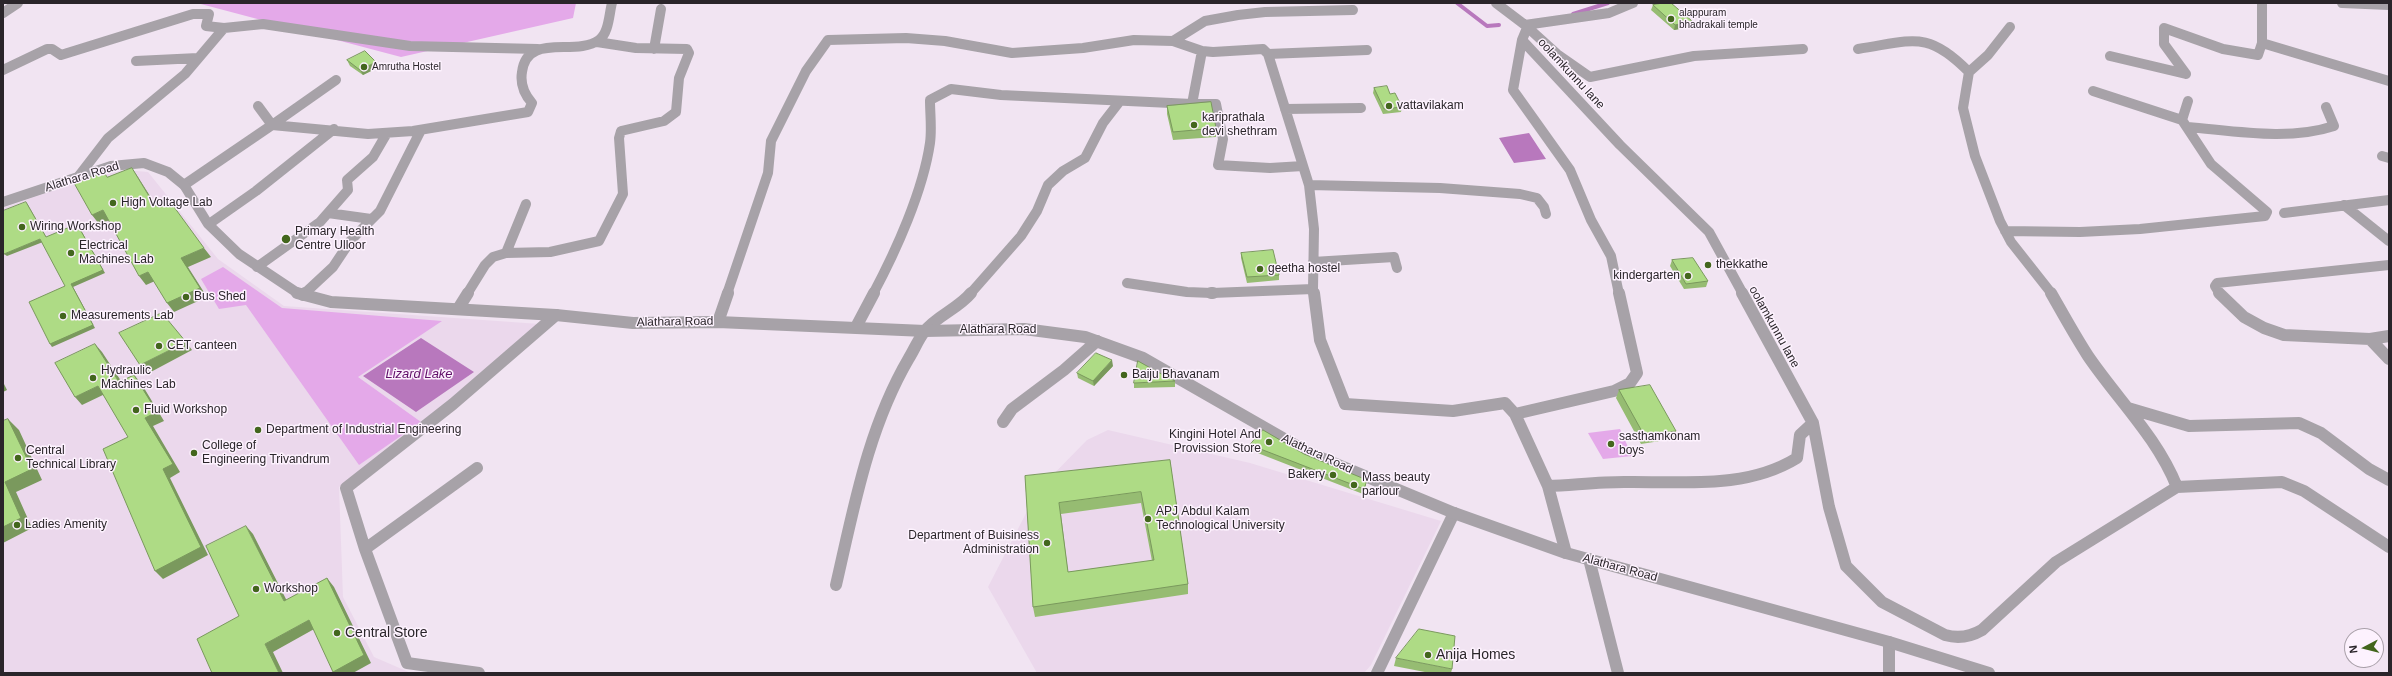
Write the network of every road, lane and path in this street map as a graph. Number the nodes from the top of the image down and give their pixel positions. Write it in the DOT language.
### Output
graph roads {
  1 [pos="18,3"];
  2 [pos="612,3"];
  3 [pos="1496,3"];
  4 [pos="1633,3"];
  5 [pos="2262,3"];
  6 [pos="2342,3"];
  7 [pos="2389,5"];
  8 [pos="661,9"];
  9 [pos="1353,10"];
  10 [pos="3,13"];
  11 [pos="1526,27"];
  12 [pos="2010,27"];
  13 [pos="224,28"];
  14 [pos="1522,40"];
  15 [pos="1173,41"];
  16 [pos="597,42"];
  17 [pos="2262,43"];
  18 [pos="539,49"];
  19 [pos="654,49"];
  20 [pos="1803,49"];
  21 [pos="1858,49"];
  22 [pos="1367,50"];
  23 [pos="1202,51"];
  24 [pos="1268,54"];
  25 [pos="2110,56"];
  26 [pos="198,58"];
  27 [pos="136,61"];
  28 [pos="3,70"];
  29 [pos="1969,72"];
  30 [pos="336,80"];
  31 [pos="2389,81"];
  32 [pos="2093,91"];
  33 [pos="1120,101"];
  34 [pos="2188,101"];
  35 [pos="1192,104"];
  36 [pos="258,106"];
  37 [pos="2326,106"];
  38 [pos="1361,108"];
  39 [pos="1285,109"];
  40 [pos="2185,123"];
  41 [pos="272,125"];
  42 [pos="334,129"];
  43 [pos="421,130"];
  44 [pos="387,132"];
  45 [pos="1303,166"];
  46 [pos="78,177"];
  47 [pos="184,185"];
  48 [pos="1309,185"];
  49 [pos="2389,200"];
  50 [pos="3,202"];
  51 [pos="526,204"];
  52 [pos="2344,205"];
  53 [pos="2284,212"];
  54 [pos="328,213"];
  55 [pos="1546,214"];
  56 [pos="371,219"];
  57 [pos="209,224"];
  58 [pos="2005,231"];
  59 [pos="2389,241"];
  60 [pos="506,253"];
  61 [pos="1313,262"];
  62 [pos="2389,265"];
  63 [pos="257,267"];
  64 [pos="1397,268"];
  65 [pos="1127,283"];
  66 [pos="1313,289"];
  67 [pos="303,295"];
  68 [pos="458,309"];
  69 [pos="556,315"];
  70 [pos="718,322"];
  71 [pos="856,327"];
  72 [pos="925,331"];
  73 [pos="2389,336"];
  74 [pos="2370,339"];
  75 [pos="1097,342"];
  76 [pos="2389,359"];
  77 [pos="2128,408"];
  78 [pos="1515,414"];
  79 [pos="1003,422"];
  80 [pos="1813,424"];
  81 [pos="477,468"];
  82 [pos="2389,480"];
  83 [pos="1548,486"];
  84 [pos="2177,487"];
  85 [pos="1454,513"];
  86 [pos="2389,547"];
  87 [pos="365,549"];
  88 [pos="1566,553"];
  89 [pos="1589,559"];
  90 [pos="836,585"];
  91 [pos="1889,642"];
  92 [pos="479,673"];
  93 [pos="1377,673"];
  94 [pos="1618,673"];
  95 [pos="1890,673"];
  96 [pos="1989,673"];
  1 -- 10 [label="street"];
  2 -- 16 [label="street"];
  3 -- 11 [label="street"];
  4 -- 11 [label="street"];
  5 -- 17 [label="street"];
  6 -- 7 [label="street"];
  8 -- 19 [label="street"];
  9 -- 15 [label="street"];
  11 -- 14 [label="street, oolamkunnu lane"];
  11 -- 20 [label="street"];
  12 -- 29 [label="street"];
  13 -- 18 [label="street"];
  13 -- 26 [label="street"];
  13 -- 28 [label="street"];
  14 -- 78 [label="street"];
  14 -- 80 [label="street, oolamkunnu lane"];
  15 -- 23 [label="street"];
  15 -- 70 [label="street"];
  16 -- 18 [label="street"];
  16 -- 19 [label="street"];
  17 -- 25 [label="street"];
  17 -- 31 [label="street"];
  18 -- 43 [label="street"];
  19 -- 60 [label="street"];
  21 -- 29 [label="street"];
  22 -- 24 [label="street"];
  23 -- 24 [label="street"];
  23 -- 35 [label="street"];
  24 -- 39 [label="street"];
  26 -- 27 [label="street"];
  26 -- 46 [label="street"];
  29 -- 58 [label="street"];
  30 -- 41 [label="street"];
  32 -- 40 [label="street"];
  33 -- 35 [label="street"];
  33 -- 71 [label="street"];
  33 -- 72 [label="street"];
  34 -- 40 [label="street"];
  35 -- 45 [label="street"];
  36 -- 41 [label="street"];
  37 -- 40 [label="street"];
  38 -- 39 [label="street"];
  39 -- 45 [label="street"];
  40 -- 58 [label="street"];
  41 -- 42 [label="street"];
  41 -- 47 [label="street"];
  42 -- 44 [label="street"];
  42 -- 57 [label="street"];
  43 -- 44 [label="street"];
  43 -- 56 [label="street"];
  44 -- 54 [label="street"];
  45 -- 48 [label="street"];
  46 -- 47 [label="street, Alathara Road"];
  46 -- 50 [label="street, Alathara Road"];
  47 -- 57 [label="street, Alathara Road"];
  48 -- 55 [label="street"];
  48 -- 61 [label="street"];
  49 -- 52 [label="street"];
  51 -- 60 [label="street"];
  52 -- 53 [label="street"];
  52 -- 59 [label="street"];
  54 -- 56 [label="street"];
  54 -- 63 [label="street"];
  56 -- 67 [label="street"];
  57 -- 63 [label="street, Alathara Road"];
  58 -- 77 [label="street"];
  60 -- 68 [label="street"];
  61 -- 64 [label="street"];
  61 -- 66 [label="street"];
  62 -- 74 [label="street"];
  63 -- 67 [label="street, Alathara Road"];
  65 -- 66 [label="street"];
  66 -- 78 [label="street"];
  67 -- 68 [label="street, Alathara Road"];
  68 -- 69 [label="street, Alathara Road"];
  69 -- 70 [label="street, Alathara Road"];
  69 -- 87 [label="street"];
  70 -- 71 [label="street, Alathara Road"];
  71 -- 72 [label="street, Alathara Road"];
  72 -- 75 [label="street, Alathara Road"];
  72 -- 90 [label="street"];
  73 -- 74 [label="street"];
  74 -- 76 [label="street"];
  75 -- 79 [label="street"];
  75 -- 85 [label="street, Alathara Road"];
  77 -- 82 [label="street"];
  77 -- 84 [label="street"];
  78 -- 83 [label="street"];
  80 -- 83 [label="street"];
  80 -- 84 [label="street, oolamkunnu lane"];
  81 -- 87 [label="street"];
  83 -- 88 [label="street"];
  84 -- 86 [label="street"];
  85 -- 88 [label="street, Alathara Road"];
  85 -- 93 [label="street"];
  87 -- 92 [label="street"];
  88 -- 89 [label="street, Alathara Road"];
  89 -- 91 [label="street, Alathara Road"];
  89 -- 94 [label="street"];
  91 -- 95 [label="street"];
  91 -- 96 [label="street, Alathara Road"];
}
